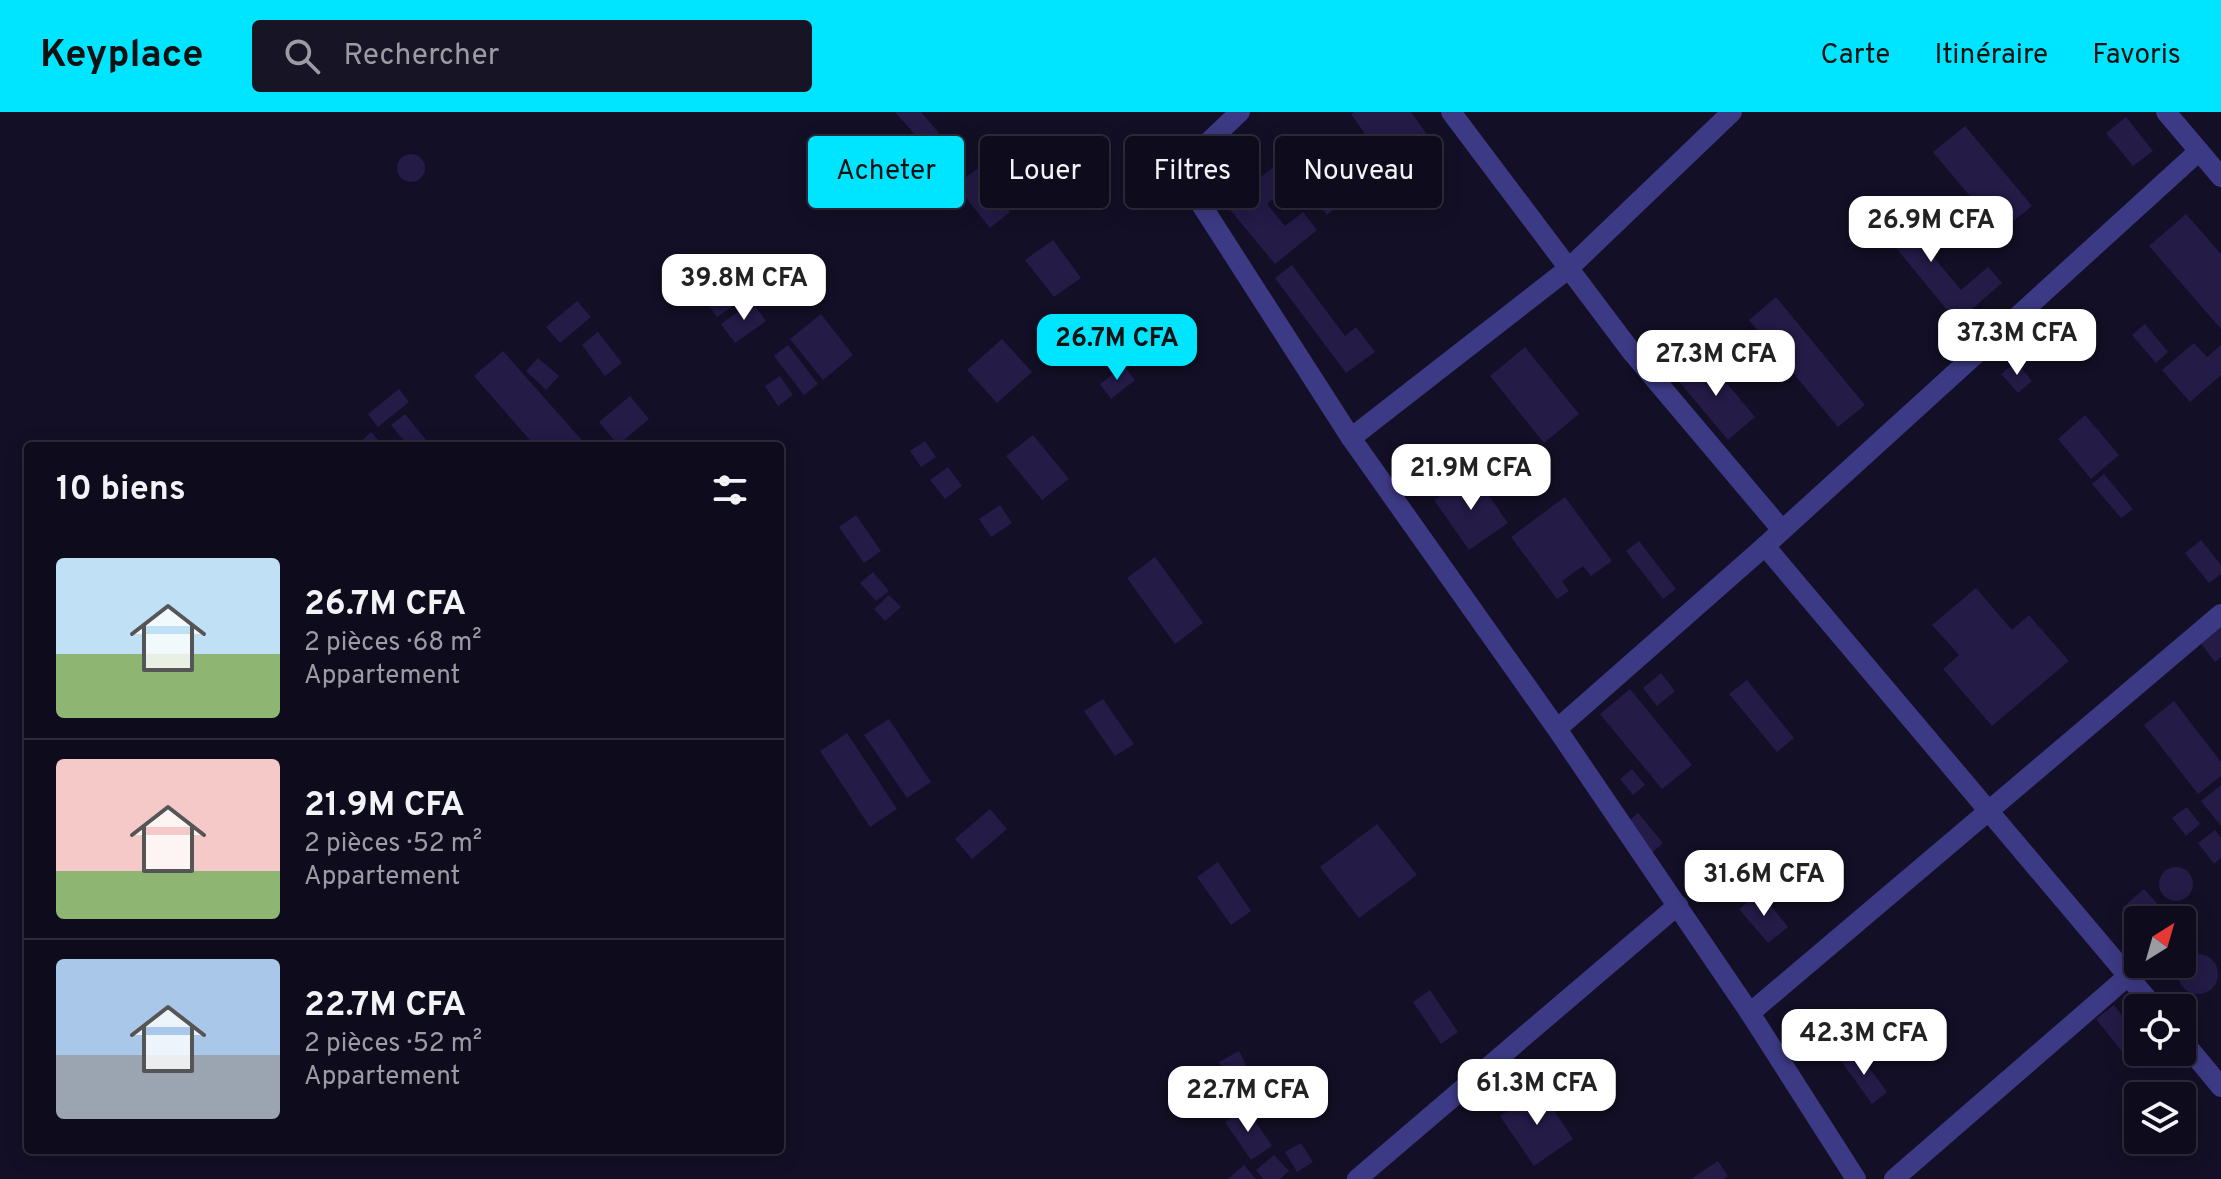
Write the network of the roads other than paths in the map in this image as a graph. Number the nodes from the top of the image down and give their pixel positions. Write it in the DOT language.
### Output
graph roads {
  1 [pos="1240,112"];
  2 [pos="1451,112"];
  3 [pos="1732,112"];
  4 [pos="2166,112"];
  5 [pos="2199,151"];
  6 [pos="2221,177"];
  7 [pos="1568,269"];
  8 [pos="1351,438"];
  9 [pos="1782,530"];
  10 [pos="1765,546"];
  11 [pos="2221,614"];
  12 [pos="1557,729"];
  13 [pos="1989,811"];
  14 [pos="1678,905"];
  15 [pos="2124,971"];
  16 [pos="2126,978"];
  17 [pos="2130,978"];
  18 [pos="2143,994"];
  19 [pos="1750,1013"];
  20 [pos="2196,1057"];
  21 [pos="2221,1087"];
  22 [pos="1357,1179"];
  23 [pos="1856,1179"];
  24 [pos="1894,1179"];
  1 -- 8 [label="street"];
  2 -- 7 [label="street"];
  3 -- 7 [label="street"];
  4 -- 5 [label="street"];
  5 -- 6 [label="street"];
  5 -- 9 [label="street"];
  7 -- 8 [label="street"];
  7 -- 9 [label="street"];
  8 -- 12 [label="street"];
  9 -- 10 [label="street"];
  10 -- 12 [label="street"];
  10 -- 13 [label="street"];
  11 -- 13 [label="street"];
  12 -- 14 [label="street"];
  13 -- 15 [label="street"];
  13 -- 19 [label="street"];
  14 -- 19 [label="street"];
  14 -- 22 [label="street"];
  16 -- 24 [label="street"];
  17 -- 18 [label="street"];
  19 -- 23 [label="street"];
  20 -- 21 [label="street"];
}
